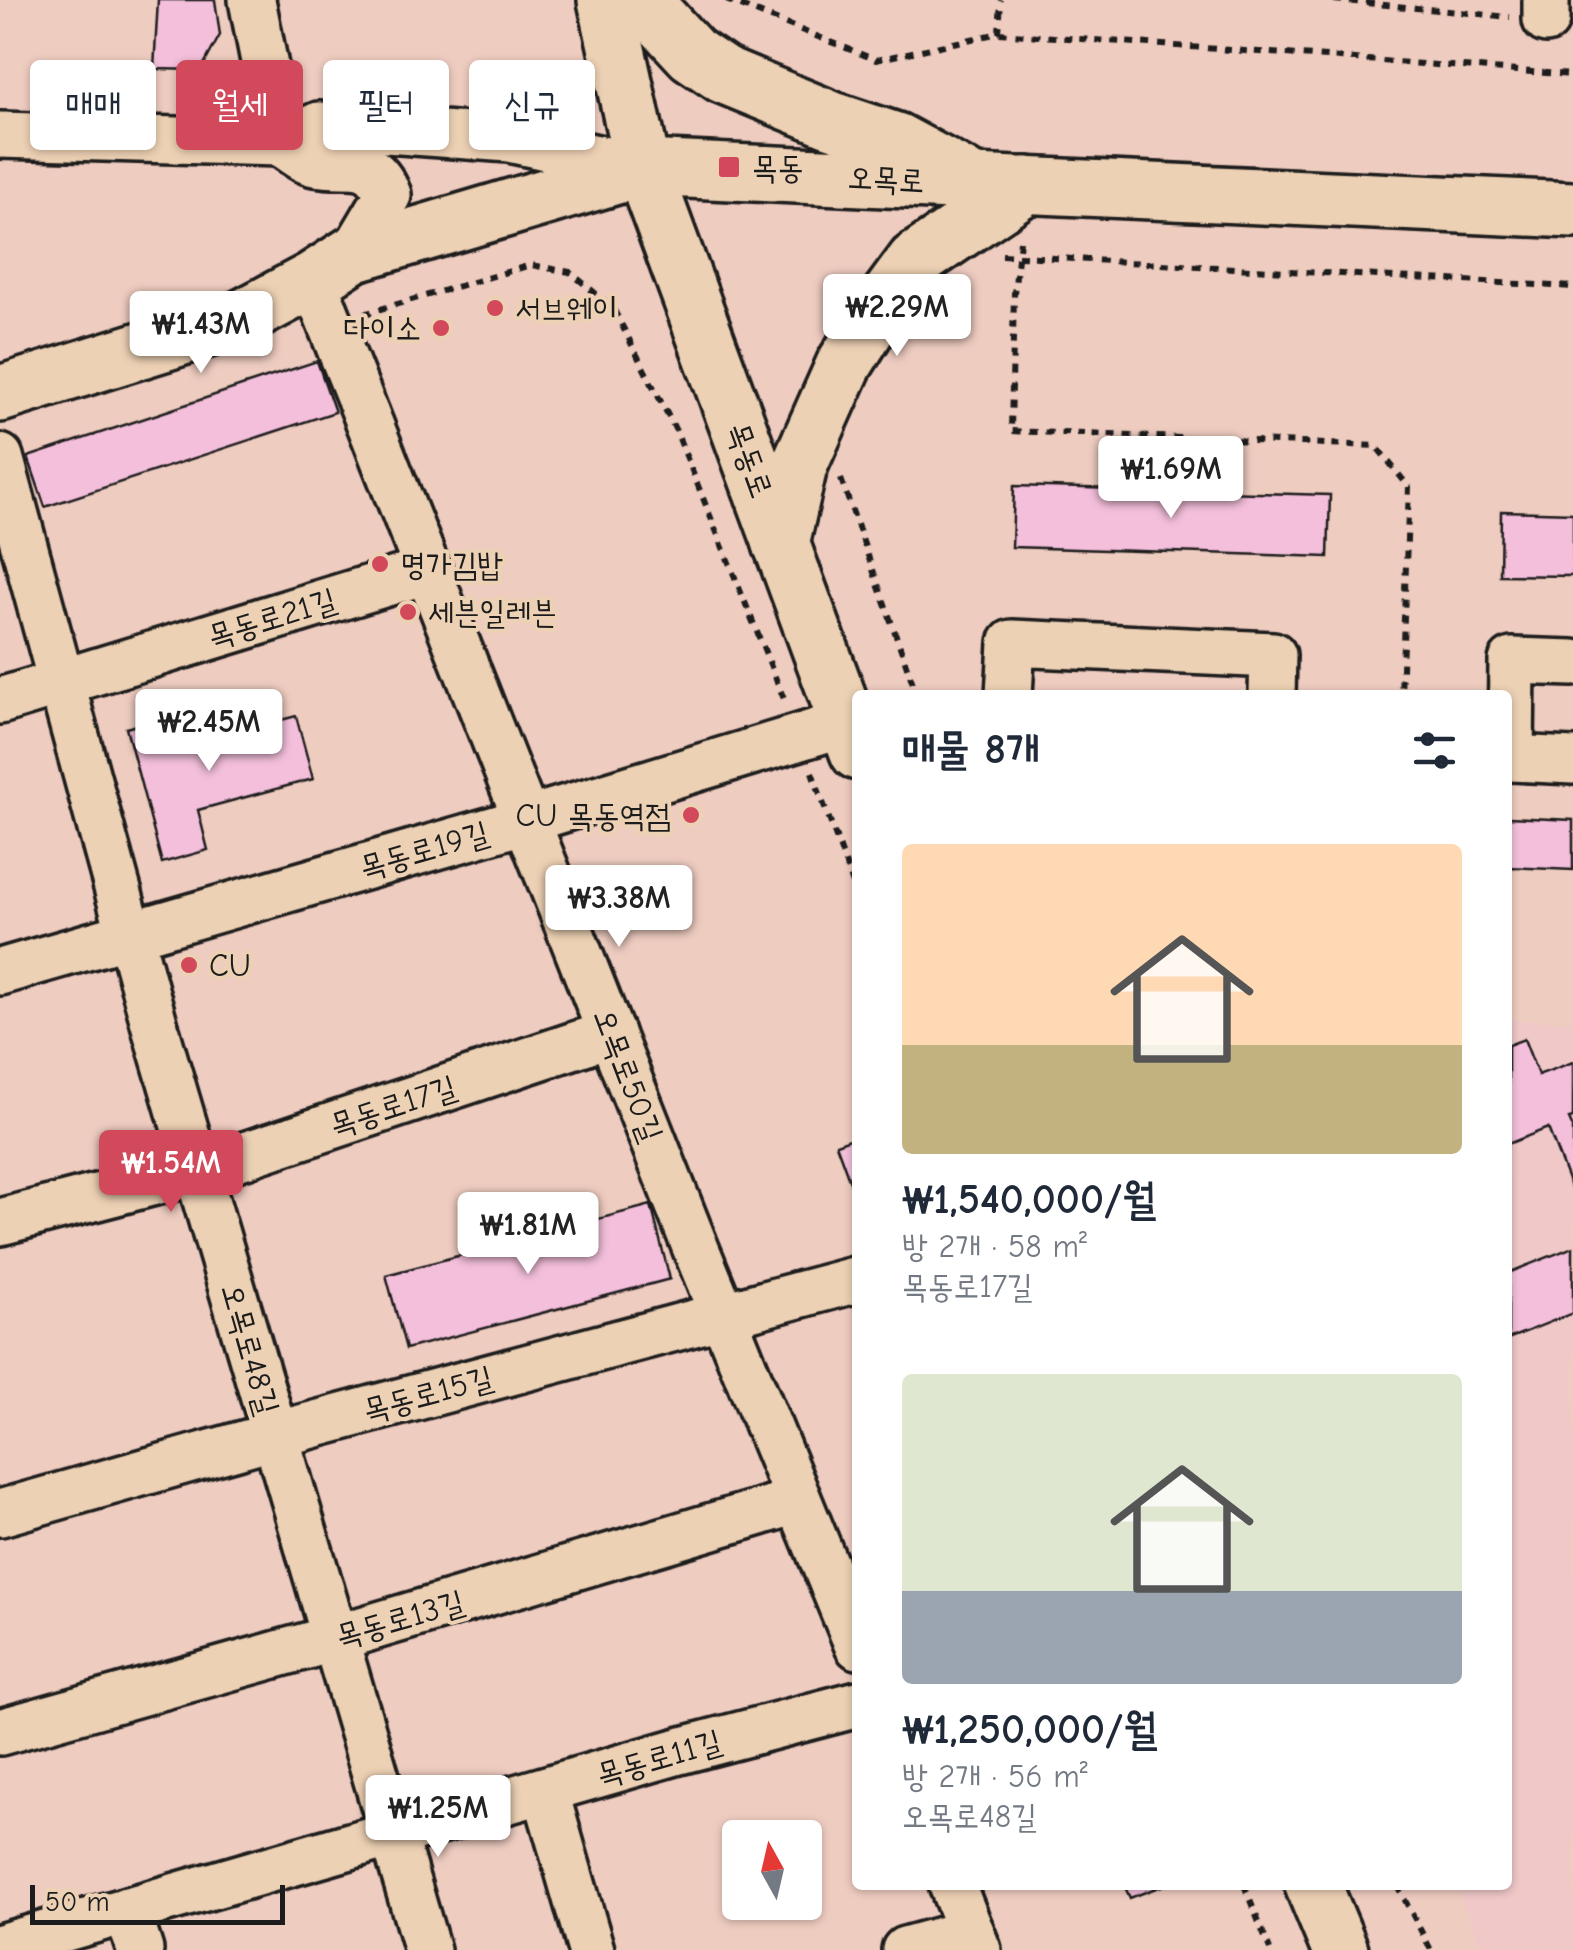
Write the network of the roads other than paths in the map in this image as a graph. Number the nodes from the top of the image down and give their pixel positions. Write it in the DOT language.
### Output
graph roads {
  1 [pos="252,0"];
  2 [pos="569,0"];
  3 [pos="606,0"];
  4 [pos="642,0"];
  5 [pos="264,60"];
  6 [pos="303,132"];
  7 [pos="0,135"];
  8 [pos="176,140"];
  9 [pos="290,150"];
  10 [pos="644,168"];
  11 [pos="1001,184"];
  12 [pos="1573,210"];
  13 [pos="332,267"];
  14 [pos="0,394"];
  15 [pos="0,457"];
  16 [pos="781,544"];
  17 [pos="428,570"];
  18 [pos="1573,663"];
  19 [pos="61,683"];
  20 [pos="1009,690"];
  21 [pos="1272,690"];
  22 [pos="1512,690"];
  23 [pos="0,701"];
  24 [pos="834,738"];
  25 [pos="1512,758"];
  26 [pos="1573,761"];
  27 [pos="527,820"];
  28 [pos="130,936"];
  29 [pos="0,972"];
  30 [pos="611,1033"];
  31 [pos="197,1171"];
  32 [pos="0,1222"];
  33 [pos="852,1281"];
  34 [pos="723,1316"];
  35 [pos="275,1435"];
  36 [pos="798,1501"];
  37 [pos="0,1513"];
  38 [pos="852,1632"];
  39 [pos="335,1638"];
  40 [pos="852,1706"];
  41 [pos="0,1732"];
  42 [pos="545,1790"];
  43 [pos="393,1834"];
  44 [pos="954,1890"];
  45 [pos="1316,1890"];
  46 [pos="134,1930"];
  47 [pos="974,1941"];
  48 [pos="0,1947"];
  49 [pos="427,1950"];
  50 [pos="591,1950"];
  51 [pos="905,1950"];
  52 [pos="1340,1950"];
  1 -- 5 [label="street"];
  2 -- 10 [label="main road, 목동로"];
  3 -- 10 [label="main road, 목동로"];
  4 -- 11 [label="main road"];
  6 -- 10 [label="street"];
  7 -- 8 [label="street"];
  9 -- 13 [label="street"];
  10 -- 11 [label="main road, 오목로"];
  10 -- 13 [label="main road, 오목로"];
  10 -- 16 [label="main road, 목동로"];
  11 -- 12 [label="main road, 오목로"];
  11 -- 16 [label="main road"];
  13 -- 14 [label="main road, 오목로"];
  13 -- 17 [label="street, 오목로50길"];
  15 -- 19 [label="street, 오목로48길"];
  16 -- 24 [label="main road, 목동로"];
  17 -- 19 [label="street, 목동로21길"];
  17 -- 27 [label="street, 오목로50길"];
  18 -- 22 [label="street"];
  19 -- 23 [label="street, 목동로21길"];
  19 -- 28 [label="street, 오목로48길"];
  20 -- 21 [label="street"];
  24 -- 27 [label="street, 목동로19길"];
  25 -- 26 [label="street"];
  27 -- 28 [label="street, 목동로19길"];
  27 -- 30 [label="street, 오목로50길"];
  28 -- 29 [label="street, 목동로19길"];
  28 -- 31 [label="street, 오목로48길"];
  30 -- 31 [label="street, 목동로17길"];
  30 -- 34 [label="street, 오목로50길"];
  31 -- 32 [label="street, 목동로17길"];
  31 -- 35 [label="street, 오목로48길"];
  33 -- 34 [label="street, 목동로15길"];
  34 -- 35 [label="street, 목동로15길"];
  34 -- 36 [label="street, 오목로50길"];
  35 -- 37 [label="street, 목동로15길"];
  35 -- 39 [label="street, 오목로48길"];
  36 -- 38 [label="street, 오목로50길"];
  36 -- 39 [label="street, 목동로13길"];
  39 -- 41 [label="street, 목동로13길"];
  39 -- 43 [label="street, 오목로48길"];
  40 -- 42 [label="street, 목동로11길"];
  42 -- 43 [label="street, 목동로11길"];
  42 -- 50 [label="street"];
  43 -- 46 [label="street, 목동로11길"];
  43 -- 49 [label="street, 오목로48길"];
  44 -- 47 [label="street"];
  45 -- 52 [label="main road"];
  46 -- 48 [label="street, 목동로11길"];
  47 -- 51 [label="street"];
}
